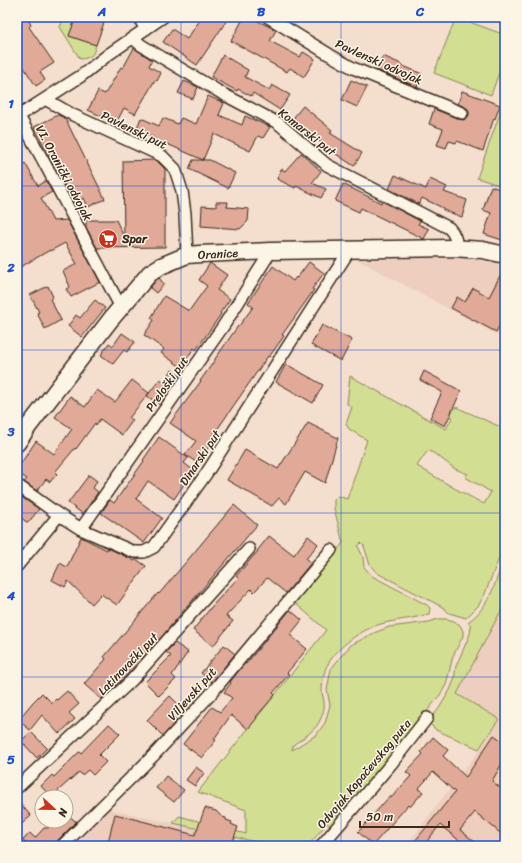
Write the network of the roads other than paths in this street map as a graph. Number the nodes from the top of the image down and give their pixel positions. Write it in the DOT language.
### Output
graph roads {
  1 [pos="142,17"];
  2 [pos="163,17"];
  3 [pos="268,17"];
  4 [pos="146,29"];
  5 [pos="133,38"];
  6 [pos="45,99"];
  7 [pos="462,113"];
  8 [pos="18,116"];
  9 [pos="457,248"];
  10 [pos="349,250"];
  11 [pos="271,252"];
  12 [pos="187,255"];
  13 [pos="505,255"];
  14 [pos="122,305"];
  15 [pos="17,443"];
  16 [pos="17,485"];
  17 [pos="59,515"];
  18 [pos="81,530"];
  19 [pos="250,549"];
  20 [pos="331,550"];
  21 [pos="17,566"];
  22 [pos="427,718"];
  23 [pos="17,788"];
  24 [pos="62,846"];
  25 [pos="321,846"];
  1 -- 4 [label="street"];
  2 -- 4 [label="street"];
  3 -- 7 [label="street, Pavlenski odvojak"];
  4 -- 5 [label="street"];
  5 -- 6 [label="street"];
  5 -- 9 [label="street, Komarski put"];
  6 -- 8 [label="street"];
  6 -- 12 [label="street, Pavlenski put"];
  8 -- 14 [label="street, VI. Oranički odvojak"];
  9 -- 10 [label="main road, Oranice"];
  9 -- 13 [label="main road, Oranice"];
  10 -- 11 [label="main road, Oranice"];
  10 -- 18 [label="street, Dinarski put"];
  11 -- 12 [label="main road, Oranice"];
  11 -- 18 [label="street, Preloški put"];
  12 -- 14 [label="main road, Oranice"];
  14 -- 15 [label="main road, Oranice"];
  16 -- 17 [label="street, Dinarski put"];
  17 -- 18 [label="street, Dinarski put"];
  17 -- 21 [label="street"];
  19 -- 23 [label="street, Latinovački put"];
  20 -- 24 [label="street, Viljevski put"];
  22 -- 25 [label="street, Odvojak Kopačevskog puta"];
}
